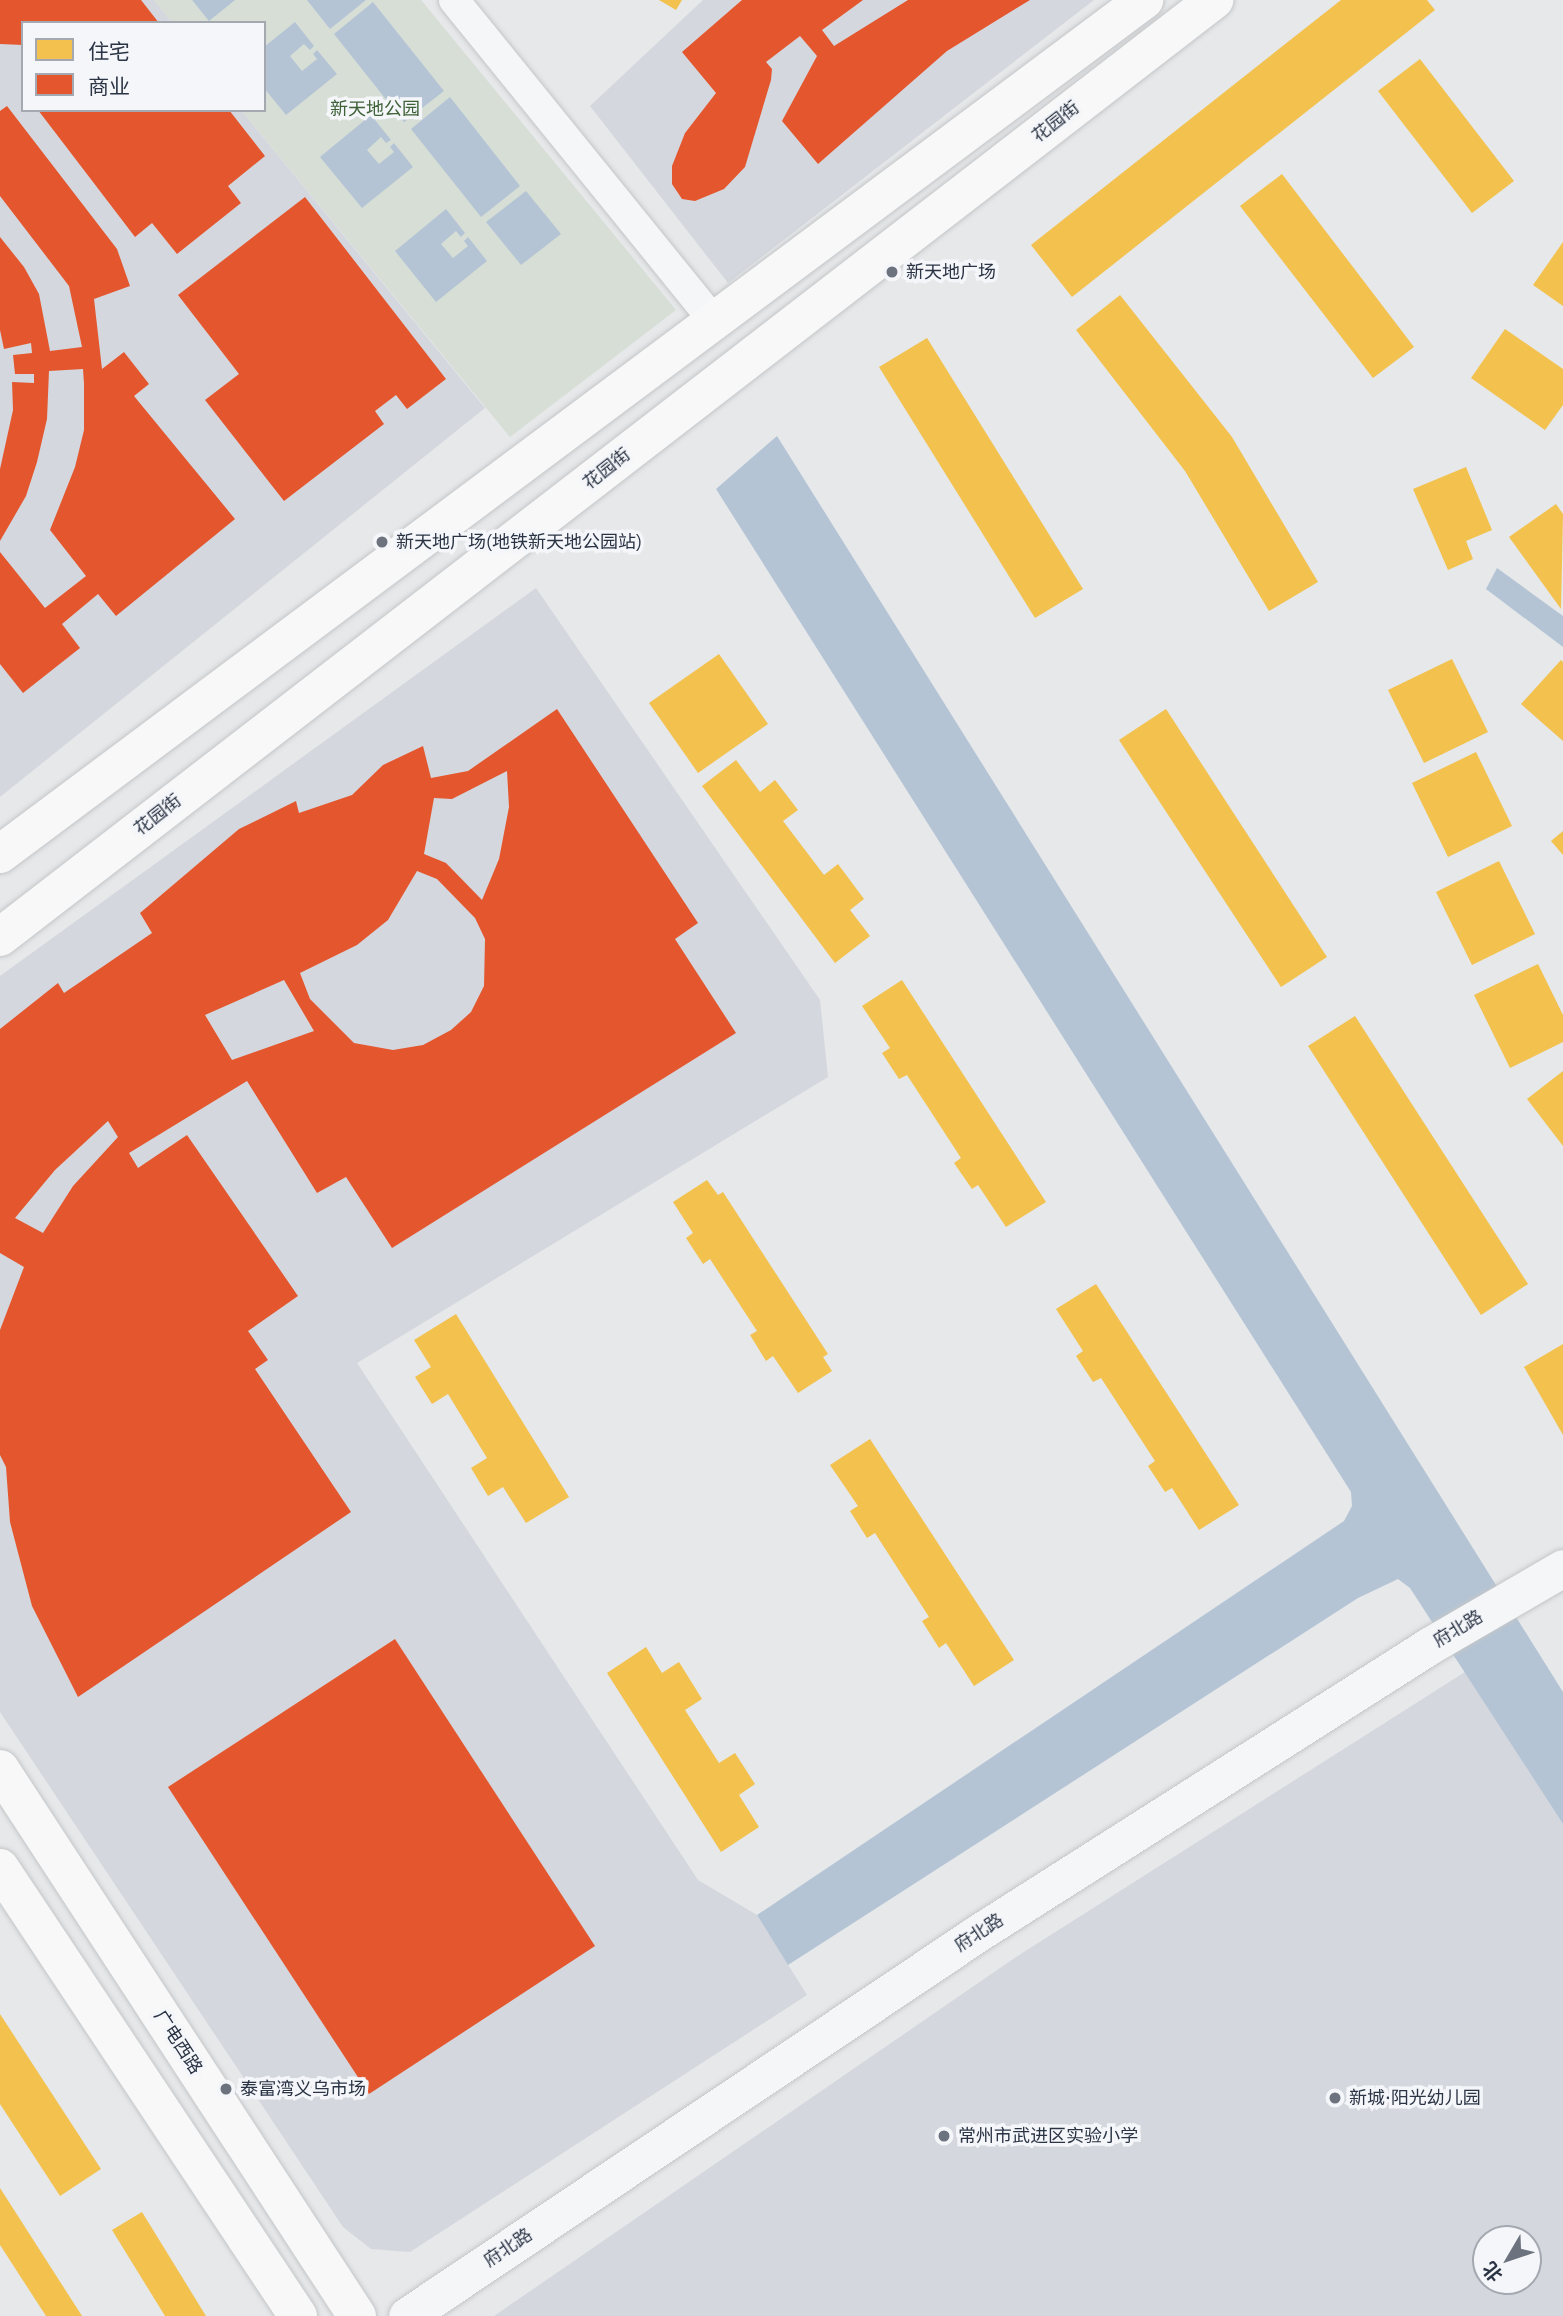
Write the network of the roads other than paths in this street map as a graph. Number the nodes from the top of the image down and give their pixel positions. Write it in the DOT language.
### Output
graph roads {
  1 [pos="454,0"];
  2 [pos="1144,0"];
  3 [pos="1214,0"];
  4 [pos="714,321"];
  5 [pos="0,854"];
  6 [pos="0,937"];
  7 [pos="1563,1567"];
  8 [pos="0,1769"];
  9 [pos="0,1868"];
  10 [pos="298,2316"];
  11 [pos="357,2316"];
  12 [pos="407,2316"];
  1 -- 4 [label="street"];
  2 -- 4 [label="main road"];
  3 -- 6 [label="main road, 花园街"];
  4 -- 5 [label="main road"];
  7 -- 12 [label="street, 府北路"];
  8 -- 11 [label="main road, 广电西路"];
  9 -- 10 [label="main road"];
}
